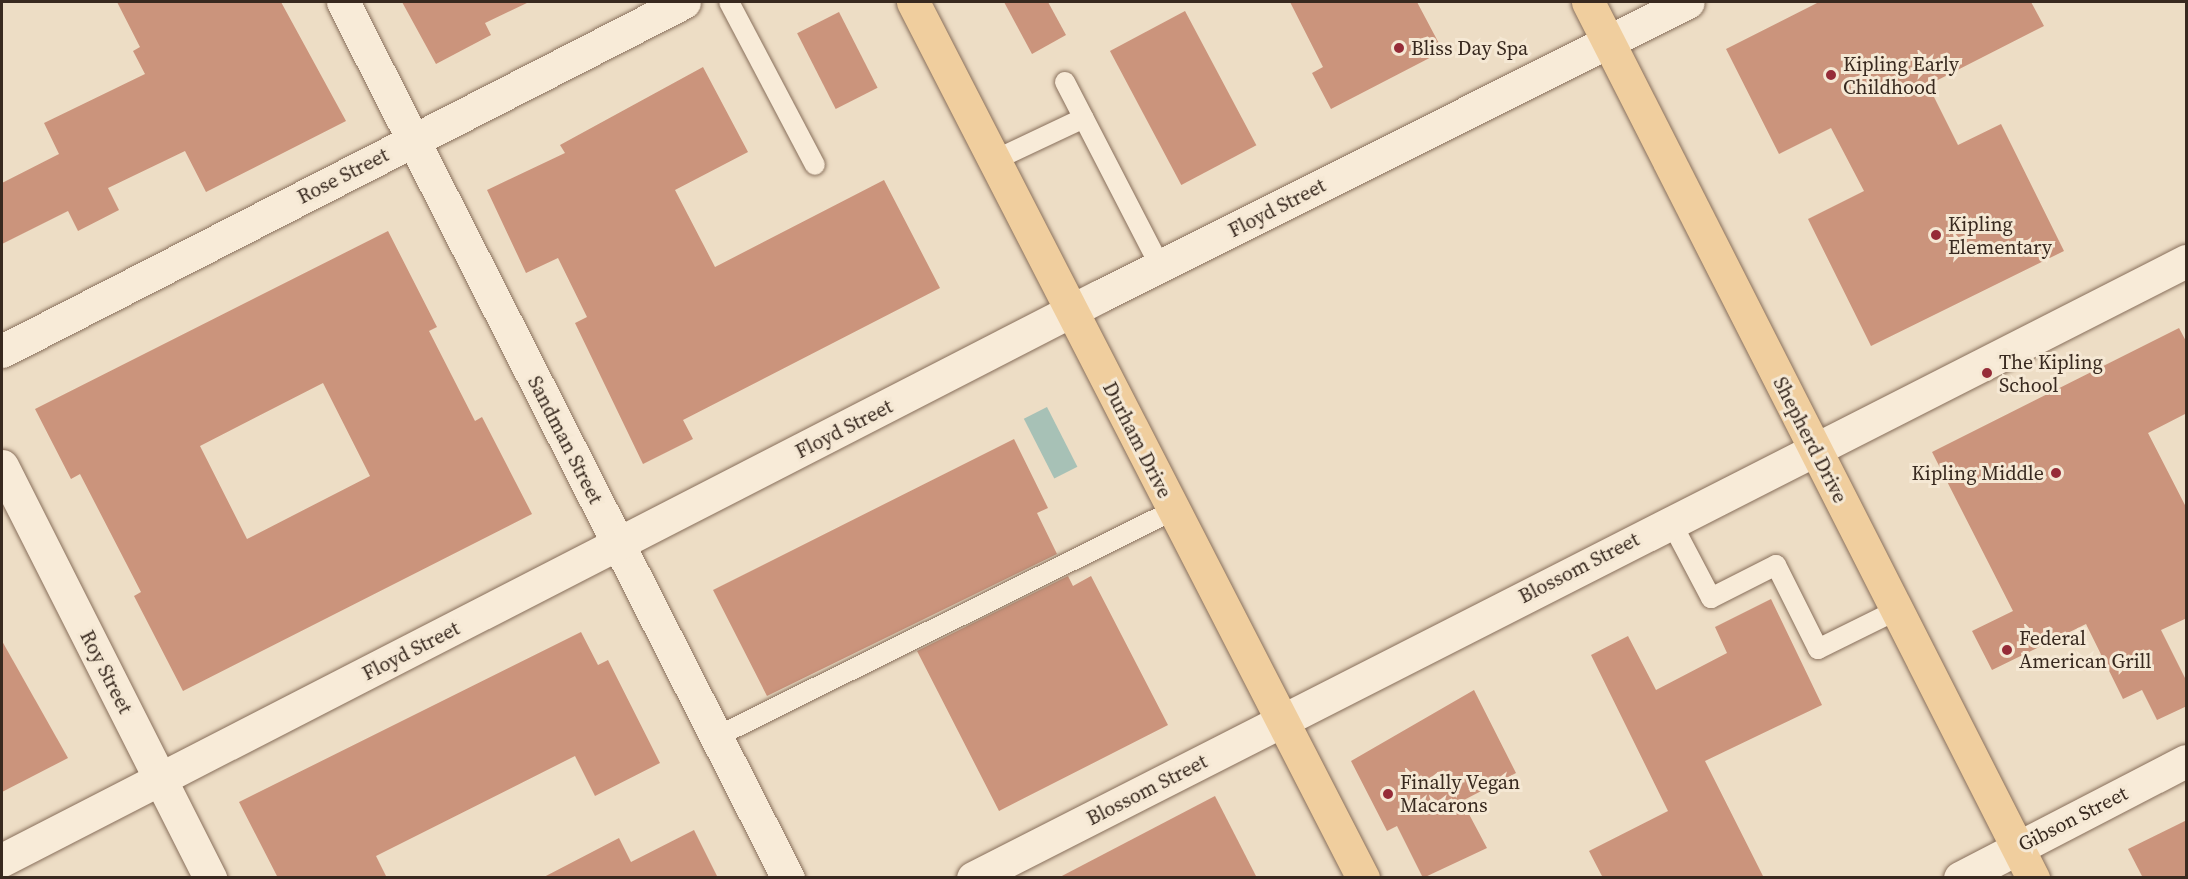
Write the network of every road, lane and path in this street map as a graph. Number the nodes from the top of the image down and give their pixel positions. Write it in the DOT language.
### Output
graph roads {
  1 [pos="343,2"];
  2 [pos="684,2"];
  3 [pos="729,2"];
  4 [pos="913,2"];
  5 [pos="1588,2"];
  6 [pos="1688,2"];
  7 [pos="1608,41"];
  8 [pos="1065,82"];
  9 [pos="1084,118"];
  10 [pos="413,140"];
  11 [pos="994,160"];
  12 [pos="815,165"];
  13 [pos="2187,261"];
  14 [pos="1160,266"];
  15 [pos="1071,311"];
  16 [pos="2,351"];
  17 [pos="1814,448"];
  18 [pos="2,466"];
  19 [pos="1172,511"];
  20 [pos="1671,522"];
  21 [pos="619,545"];
  22 [pos="1897,610"];
  23 [pos="1280,722"];
  24 [pos="716,737"];
  25 [pos="2187,761"];
  26 [pos="160,780"];
  27 [pos="2018,848"];
  28 [pos="2,860"];
  29 [pos="210,878"];
  30 [pos="788,878"];
  31 [pos="973,878"];
  32 [pos="1363,878"];
  33 [pos="1960,878"];
  34 [pos="2033,878"];
  1 -- 10 [label="street, Sandman Street"];
  2 -- 10 [label="street, Rose Street"];
  3 -- 12 [label="lane"];
  4 -- 11 [label="main road, Durham Drive"];
  5 -- 7 [label="main road, Shepherd Drive"];
  6 -- 7 [label="street, Floyd Street"];
  7 -- 14 [label="street, Floyd Street"];
  7 -- 17 [label="main road, Shepherd Drive"];
  8 -- 9 [label="lane"];
  9 -- 11 [label="lane"];
  9 -- 14 [label="lane"];
  10 -- 16 [label="street, Rose Street"];
  10 -- 21 [label="street, Sandman Street"];
  11 -- 15 [label="main road, Durham Drive"];
  13 -- 17 [label="street, Blossom Street"];
  14 -- 15 [label="street, Floyd Street"];
  15 -- 19 [label="main road, Durham Drive"];
  15 -- 21 [label="street, Floyd Street"];
  17 -- 20 [label="street, Blossom Street"];
  17 -- 22 [label="main road, Shepherd Drive"];
  18 -- 26 [label="street, Roy Street"];
  19 -- 23 [label="main road, Durham Drive"];
  19 -- 24 [label="lane"];
  20 -- 22 [label="lane"];
  20 -- 23 [label="street, Blossom Street"];
  21 -- 24 [label="street, Sandman Street"];
  21 -- 26 [label="street, Floyd Street"];
  22 -- 27 [label="main road, Shepherd Drive"];
  23 -- 31 [label="street, Blossom Street"];
  23 -- 32 [label="main road, Durham Drive"];
  24 -- 30 [label="street, Sandman Street"];
  25 -- 27 [label="street, Gibson Street"];
  26 -- 28 [label="street, Floyd Street"];
  26 -- 29 [label="street, Roy Street"];
  27 -- 33 [label="street, Gibson Street"];
  27 -- 34 [label="main road, Shepherd Drive"];
}
